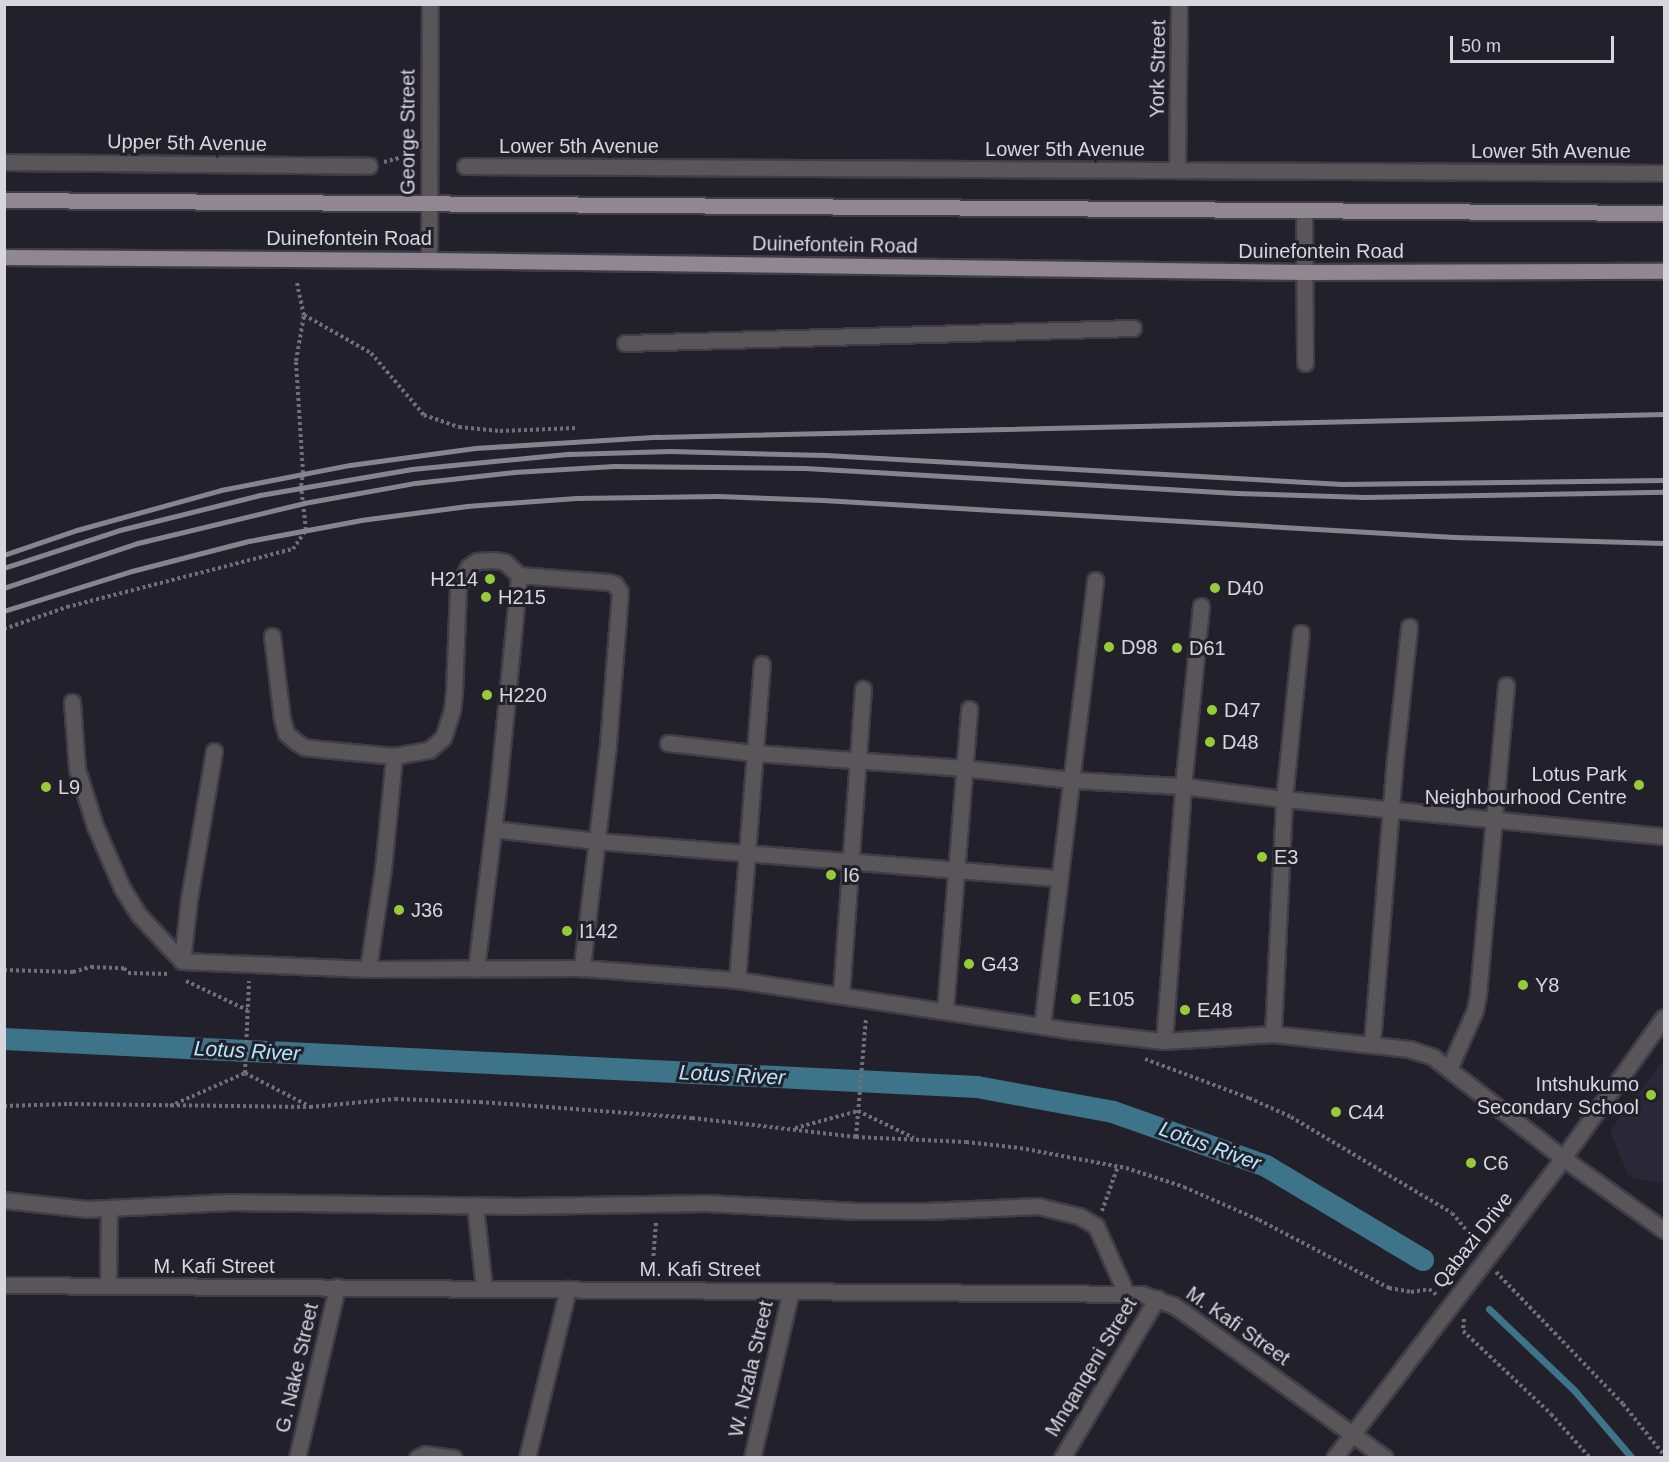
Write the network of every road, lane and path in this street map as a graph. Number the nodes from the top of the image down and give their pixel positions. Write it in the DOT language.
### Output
graph roads {
  1 [pos="430,4"];
  2 [pos="1179,4"];
  3 [pos="4,162"];
  4 [pos="369,166"];
  5 [pos="465,166"];
  6 [pos="1177,170"];
  7 [pos="1665,173"];
  8 [pos="4,200"];
  9 [pos="429,204"];
  10 [pos="1304,211"];
  11 [pos="1665,213"];
  12 [pos="4,257"];
  13 [pos="429,260"];
  14 [pos="1665,271"];
  15 [pos="1305,272"];
  16 [pos="297,284"];
  17 [pos="304,315"];
  18 [pos="1133,328"];
  19 [pos="625,343"];
  20 [pos="1305,363"];
  21 [pos="577,428"];
  22 [pos="519,575"];
  23 [pos="1095,580"];
  24 [pos="1201,606"];
  25 [pos="1409,627"];
  26 [pos="4,628"];
  27 [pos="1301,633"];
  28 [pos="272,636"];
  29 [pos="762,664"];
  30 [pos="1506,685"];
  31 [pos="863,689"];
  32 [pos="72,702"];
  33 [pos="969,710"];
  34 [pos="668,743"];
  35 [pos="213,751"];
  36 [pos="755,753"];
  37 [pos="394,756"];
  38 [pos="858,760"];
  39 [pos="964,768"];
  40 [pos="1072,780"];
  41 [pos="1183,786"];
  42 [pos="1284,799"];
  43 [pos="1392,808"];
  44 [pos="1495,818"];
  45 [pos="493,829"];
  46 [pos="1665,836"];
  47 [pos="597,841"];
  48 [pos="748,854"];
  49 [pos="851,859"];
  50 [pos="956,869"];
  51 [pos="1060,878"];
  52 [pos="182,961"];
  53 [pos="249,963"];
  54 [pos="582,968"];
  55 [pos="368,969"];
  56 [pos="476,969"];
  57 [pos="4,970"];
  58 [pos="128,973"];
  59 [pos="184,979"];
  60 [pos="737,980"];
  61 [pos="841,994"];
  62 [pos="867,999"];
  63 [pos="248,1010"];
  64 [pos="945,1010"];
  65 [pos="1665,1017"];
  66 [pos="1042,1026"];
  67 [pos="1273,1034"];
  68 [pos="1164,1041"];
  69 [pos="1372,1043"];
  70 [pos="1134,1055"];
  71 [pos="1449,1069"];
  72 [pos="245,1073"];
  73 [pos="4,1106"];
  74 [pos="168,1107"];
  75 [pos="310,1107"];
  76 [pos="858,1111"];
  77 [pos="792,1129"];
  78 [pos="856,1137"];
  79 [pos="918,1140"];
  80 [pos="1563,1158"];
  81 [pos="1118,1166"];
  82 [pos="4,1200"];
  83 [pos="658,1202"];
  84 [pos="475,1205"];
  85 [pos="109,1209"];
  86 [pos="1096,1226"];
  87 [pos="1665,1230"];
  88 [pos="1489,1254"];
  89 [pos="4,1285"];
  90 [pos="108,1286"];
  91 [pos="337,1287"];
  92 [pos="484,1289"];
  93 [pos="568,1289"];
  94 [pos="650,1290"];
  95 [pos="791,1291"];
  96 [pos="1126,1293"];
  97 [pos="1157,1298"];
  98 [pos="1450,1305"];
  99 [pos="1353,1433"];
  100 [pos="1665,1455"];
  101 [pos="297,1458"];
  102 [pos="417,1458"];
  103 [pos="454,1458"];
  104 [pos="527,1458"];
  105 [pos="752,1458"];
  106 [pos="1062,1458"];
  107 [pos="1334,1458"];
  108 [pos="1385,1458"];
  109 [pos="1590,1458"];
  1 -- 9 [label="street, George Street"];
  2 -- 6 [label="street, York Street"];
  3 -- 4 [label="street, Upper 5th Avenue"];
  5 -- 6 [label="street, Lower 5th Avenue"];
  6 -- 7 [label="street, Lower 5th Avenue"];
  8 -- 9 [label="main road, Duinefontein Road"];
  9 -- 10 [label="main road, Duinefontein Road"];
  9 -- 13 [label="street, George Street"];
  10 -- 11 [label="main road, Duinefontein Road"];
  10 -- 15 [label="street"];
  12 -- 13 [label="main road, Duinefontein Road"];
  13 -- 15 [label="main road, Duinefontein Road"];
  14 -- 15 [label="main road, Duinefontein Road"];
  15 -- 20 [label="street"];
  16 -- 17 [label="path"];
  17 -- 21 [label="path"];
  17 -- 26 [label="path"];
  18 -- 19 [label="street"];
  22 -- 37 [label="street"];
  22 -- 45 [label="street"];
  22 -- 47 [label="street"];
  23 -- 40 [label="street"];
  24 -- 41 [label="street"];
  25 -- 43 [label="street"];
  27 -- 42 [label="street"];
  28 -- 37 [label="street"];
  29 -- 36 [label="street"];
  30 -- 44 [label="street"];
  31 -- 38 [label="street"];
  32 -- 52 [label="street"];
  33 -- 39 [label="street"];
  34 -- 36 [label="street"];
  35 -- 52 [label="street"];
  36 -- 38 [label="street"];
  36 -- 48 [label="street"];
  37 -- 55 [label="street"];
  38 -- 39 [label="street"];
  38 -- 49 [label="street"];
  39 -- 40 [label="street"];
  39 -- 50 [label="street"];
  40 -- 41 [label="street"];
  40 -- 51 [label="street"];
  41 -- 42 [label="street"];
  41 -- 68 [label="street"];
  42 -- 43 [label="street"];
  42 -- 67 [label="street"];
  43 -- 44 [label="street"];
  43 -- 69 [label="street"];
  44 -- 46 [label="street"];
  44 -- 71 [label="street"];
  45 -- 47 [label="street"];
  45 -- 56 [label="street"];
  47 -- 48 [label="street"];
  47 -- 54 [label="street"];
  48 -- 49 [label="street"];
  48 -- 60 [label="street"];
  49 -- 50 [label="street"];
  49 -- 61 [label="street"];
  50 -- 51 [label="street"];
  50 -- 64 [label="street"];
  51 -- 66 [label="street"];
  52 -- 53 [label="street"];
  53 -- 55 [label="street"];
  53 -- 63 [label="path"];
  54 -- 56 [label="street"];
  54 -- 60 [label="street"];
  55 -- 56 [label="street"];
  57 -- 58 [label="path"];
  59 -- 63 [label="path"];
  60 -- 61 [label="street"];
  61 -- 62 [label="street"];
  62 -- 64 [label="street"];
  62 -- 76 [label="path"];
  63 -- 72 [label="path"];
  64 -- 66 [label="street"];
  65 -- 80 [label="street, Qabazi Drive"];
  66 -- 68 [label="street"];
  67 -- 68 [label="street"];
  67 -- 69 [label="street"];
  69 -- 71 [label="street"];
  70 -- 88 [label="path"];
  71 -- 80 [label="street"];
  72 -- 74 [label="path"];
  72 -- 75 [label="path"];
  73 -- 74 [label="path"];
  74 -- 75 [label="path"];
  75 -- 77 [label="path"];
  76 -- 77 [label="path"];
  76 -- 78 [label="path"];
  76 -- 79 [label="path"];
  77 -- 78 [label="path"];
  78 -- 79 [label="path"];
  79 -- 81 [label="path"];
  80 -- 87 [label="street"];
  80 -- 88 [label="street, Qabazi Drive"];
  81 -- 86 [label="path"];
  81 -- 98 [label="path"];
  82 -- 85 [label="street"];
  83 -- 84 [label="street"];
  83 -- 86 [label="street"];
  83 -- 94 [label="path"];
  84 -- 85 [label="street"];
  84 -- 92 [label="street"];
  85 -- 90 [label="street"];
  86 -- 96 [label="street"];
  88 -- 98 [label="street, Qabazi Drive"];
  88 -- 100 [label="path"];
  89 -- 90 [label="street, M. Kafi Street"];
  90 -- 91 [label="street, M. Kafi Street"];
  91 -- 92 [label="street, M. Kafi Street"];
  91 -- 101 [label="street, G. Nake Street"];
  92 -- 93 [label="street, M. Kafi Street"];
  93 -- 94 [label="street, M. Kafi Street"];
  93 -- 104 [label="street"];
  94 -- 95 [label="street, M. Kafi Street"];
  95 -- 96 [label="street, M. Kafi Street"];
  95 -- 105 [label="street, W. Nzala Street"];
  96 -- 97 [label="street, M. Kafi Street"];
  97 -- 99 [label="street, M. Kafi Street"];
  97 -- 106 [label="street, Mnqanqeni Street"];
  98 -- 99 [label="street, Qabazi Drive"];
  98 -- 109 [label="path"];
  99 -- 107 [label="street, Qabazi Drive"];
  99 -- 108 [label="street, M. Kafi Street"];
  102 -- 103 [label="street"];
}
